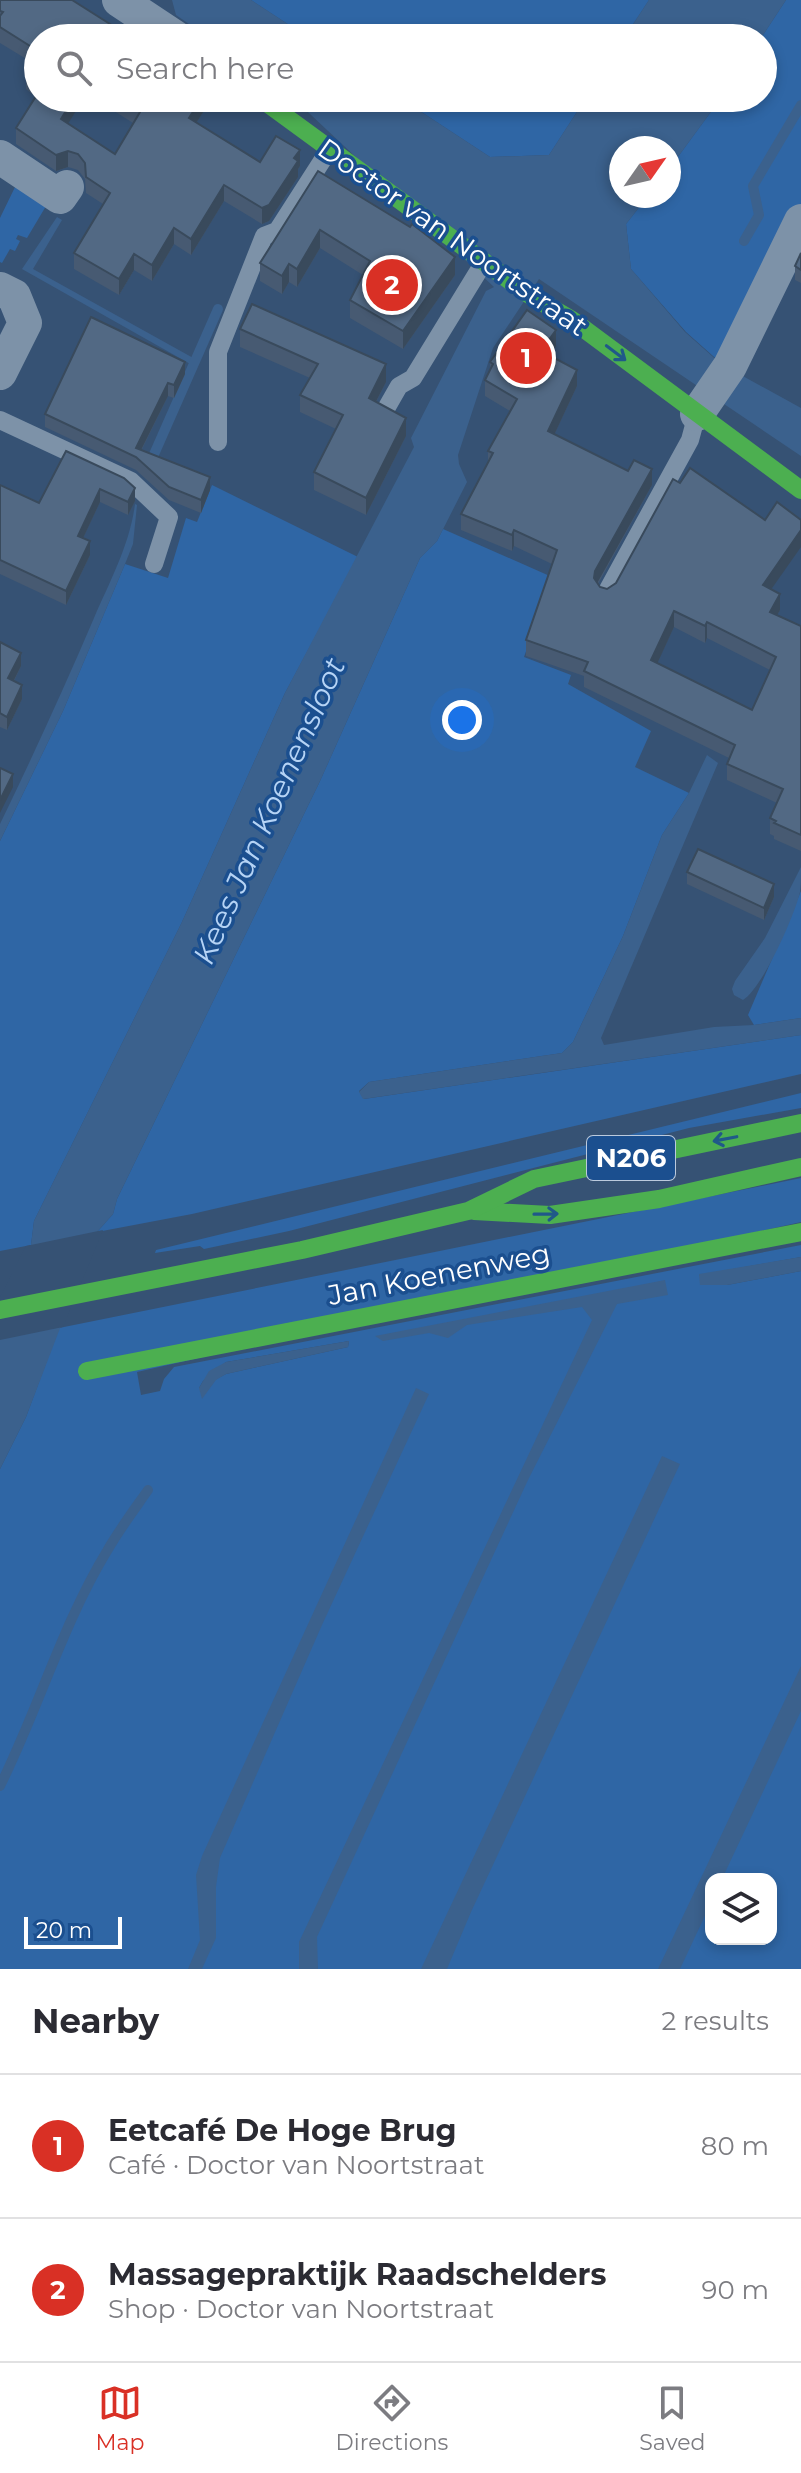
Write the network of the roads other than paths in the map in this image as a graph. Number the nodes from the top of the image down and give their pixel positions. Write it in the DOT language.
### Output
graph roads {
  1 [pos="141,6"];
  2 [pos="161,24"];
  3 [pos="279,112"];
  4 [pos="329,150"];
  5 [pos="0,157"];
  6 [pos="67,187"];
  7 [pos="801,221"];
  8 [pos="484,262"];
  9 [pos="0,289"];
  10 [pos="0,373"];
  11 [pos="703,404"];
  12 [pos="387,407"];
  13 [pos="0,420"];
  14 [pos="218,442"];
  15 [pos="801,490"];
  16 [pos="154,564"];
  17 [pos="606,593"];
  18 [pos="801,1123"];
  19 [pos="801,1167"];
  20 [pos="468,1211"];
  21 [pos="801,1232"];
  22 [pos="0,1310"];
  23 [pos="87,1371"];
  1 -- 2 [label="street"];
  3 -- 4 [label="street, Doctor van Noortstraat"];
  4 -- 8 [label="street, Doctor van Noortstraat"];
  4 -- 14 [label="lane"];
  5 -- 6 [label="street"];
  7 -- 11 [label="street"];
  8 -- 11 [label="street, Doctor van Noortstraat, one-way"];
  8 -- 12 [label="lane"];
  9 -- 10 [label="street"];
  11 -- 15 [label="street, Doctor van Noortstraat"];
  11 -- 17 [label="lane"];
  13 -- 16 [label="lane"];
  18 -- 20 [label="street, Jan Koenenweg / N206, one-way"];
  20 -- 19 [label="street, Jan Koenenweg / N206, one-way"];
  20 -- 22 [label="street, Jan Koenenweg / N206"];
  21 -- 23 [label="street, Jan Koenenweg"];
}
